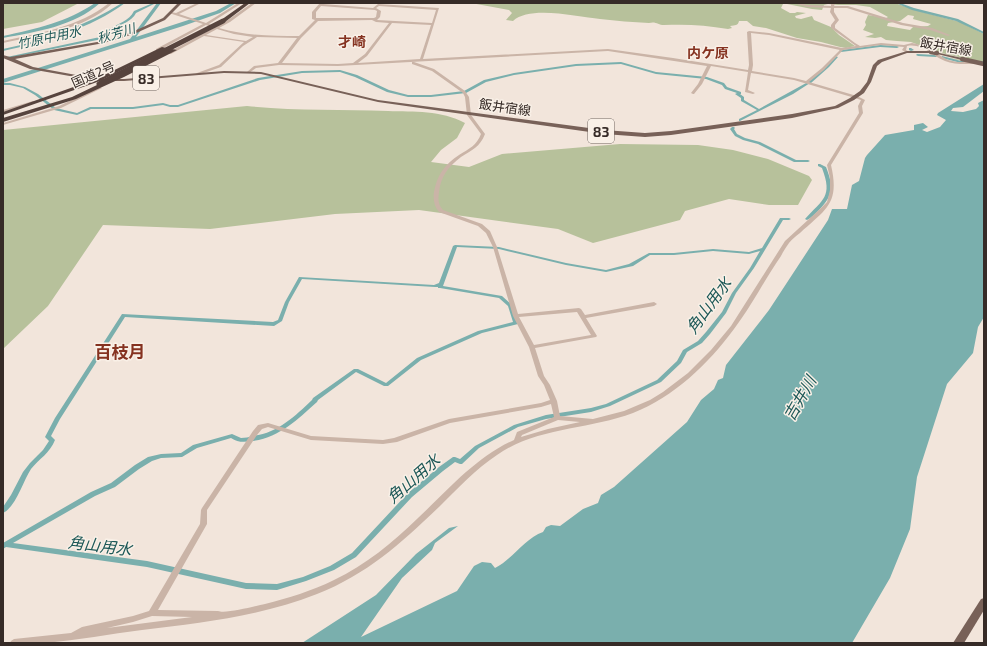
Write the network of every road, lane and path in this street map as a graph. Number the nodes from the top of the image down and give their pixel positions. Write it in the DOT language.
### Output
graph roads {
  1 [pos="111,3"];
  2 [pos="180,3"];
  3 [pos="199,3"];
  4 [pos="240,3"];
  5 [pos="248,3"];
  6 [pos="254,3"];
  7 [pos="796,3"];
  8 [pos="321,4"];
  9 [pos="833,4"];
  10 [pos="373,9"];
  11 [pos="171,13"];
  12 [pos="176,14"];
  13 [pos="375,19"];
  14 [pos="317,20"];
  15 [pos="223,21"];
  16 [pos="391,22"];
  17 [pos="208,23"];
  18 [pos="433,24"];
  19 [pos="217,28"];
  20 [pos="191,32"];
  21 [pos="204,35"];
  22 [pos="948,35"];
  23 [pos="255,37"];
  24 [pos="300,37"];
  25 [pos="3,42"];
  26 [pos="247,42"];
  27 [pos="171,43"];
  28 [pos="184,46"];
  29 [pos="905,46"];
  30 [pos="860,47"];
  31 [pos="842,49"];
  32 [pos="907,52"];
  33 [pos="3,56"];
  34 [pos="9,59"];
  35 [pos="3,60"];
  36 [pos="152,60"];
  37 [pos="409,61"];
  38 [pos="421,61"];
  39 [pos="984,63"];
  40 [pos="132,64"];
  41 [pos="279,64"];
  42 [pos="354,64"];
  43 [pos="141,66"];
  44 [pos="709,66"];
  45 [pos="249,72"];
  46 [pos="750,72"];
  47 [pos="198,74"];
  48 [pos="122,76"];
  49 [pos="127,80"];
  50 [pos="99,82"];
  51 [pos="110,82"];
  52 [pos="807,82"];
  53 [pos="693,92"];
  54 [pos="753,93"];
  55 [pos="856,96"];
  56 [pos="57,104"];
  57 [pos="44,105"];
  58 [pos="3,111"];
  59 [pos="468,113"];
  60 [pos="3,114"];
  61 [pos="6,120"];
  62 [pos="3,124"];
  63 [pos="654,304"];
  64 [pos="516,316"];
  65 [pos="583,317"];
  66 [pos="532,347"];
  67 [pos="554,401"];
  68 [pos="557,418"];
  69 [pos="593,422"];
  70 [pos="517,440"];
  71 [pos="984,602"];
  72 [pos="152,613"];
  73 [pos="226,615"];
  74 [pos="72,636"];
  75 [pos="14,643"];
  76 [pos="958,643"];
  1 -- 25 [label="street"];
  2 -- 11 [label="main road"];
  3 -- 12 [label="street"];
  4 -- 17 [label="street"];
  5 -- 15 [label="highway, 国道2号"];
  6 -- 15 [label="street"];
  7 -- 9 [label="street"];
  8 -- 10 [label="street"];
  8 -- 14 [label="street"];
  9 -- 22 [label="street"];
  9 -- 30 [label="street"];
  10 -- 13 [label="street"];
  10 -- 18 [label="street"];
  11 -- 12 [label="street"];
  11 -- 34 [label="main road"];
  12 -- 17 [label="street"];
  13 -- 14 [label="street"];
  13 -- 16 [label="street"];
  14 -- 24 [label="street"];
  15 -- 17 [label="street"];
  15 -- 19 [label="street"];
  15 -- 36 [label="highway, bridge"];
  15 -- 40 [label="highway, bridge"];
  15 -- 50 [label="highway, 国道2号, bridge"];
  16 -- 18 [label="street"];
  16 -- 42 [label="street"];
  17 -- 19 [label="street"];
  17 -- 20 [label="street"];
  18 -- 38 [label="street"];
  19 -- 21 [label="street"];
  19 -- 23 [label="street"];
  20 -- 21 [label="street"];
  20 -- 27 [label="street"];
  21 -- 26 [label="street"];
  21 -- 28 [label="street"];
  23 -- 24 [label="street"];
  23 -- 26 [label="street"];
  24 -- 41 [label="street"];
  26 -- 47 [label="street"];
  27 -- 28 [label="street"];
  27 -- 40 [label="street"];
  28 -- 36 [label="street"];
  29 -- 30 [label="street"];
  29 -- 32 [label="street"];
  29 -- 39 [label="street"];
  30 -- 31 [label="street"];
  31 -- 46 [label="street"];
  31 -- 52 [label="street"];
  32 -- 39 [label="main road, 飯井宿線 / 83, bridge"];
  32 -- 55 [label="main road, 飯井宿線 / 83"];
  33 -- 34 [label="main road, 飯井宿線 / 83"];
  34 -- 35 [label="main road"];
  34 -- 50 [label="main road, 飯井宿線 / 83"];
  36 -- 43 [label="highway"];
  37 -- 38 [label="street"];
  37 -- 42 [label="street"];
  37 -- 59 [label="street"];
  38 -- 44 [label="street"];
  40 -- 43 [label="street"];
  40 -- 50 [label="highway"];
  41 -- 42 [label="street"];
  41 -- 45 [label="street"];
  43 -- 48 [label="highway"];
  44 -- 46 [label="street"];
  44 -- 53 [label="street"];
  45 -- 47 [label="main road, 飯井宿線 / 83"];
  45 -- 59 [label="main road, 飯井宿線 / 83"];
  46 -- 52 [label="street"];
  46 -- 54 [label="street"];
  47 -- 49 [label="main road, 飯井宿線 / 83"];
  48 -- 49 [label="highway"];
  48 -- 51 [label="highway"];
  49 -- 51 [label="main road, 飯井宿線 / 83"];
  50 -- 51 [label="main road, 飯井宿線 / 83"];
  50 -- 56 [label="highway, 国道2号"];
  50 -- 57 [label="highway"];
  51 -- 56 [label="highway"];
  52 -- 55 [label="street"];
  55 -- 59 [label="main road, 飯井宿線 / 83"];
  55 -- 69 [label="street"];
  56 -- 57 [label="highway"];
  57 -- 58 [label="street"];
  57 -- 60 [label="highway"];
  57 -- 61 [label="highway"];
  59 -- 64 [label="street"];
  61 -- 62 [label="street"];
  63 -- 65 [label="street"];
  64 -- 65 [label="street"];
  64 -- 66 [label="street"];
  65 -- 66 [label="street"];
  66 -- 67 [label="street"];
  67 -- 68 [label="street"];
  67 -- 72 [label="street"];
  68 -- 69 [label="street"];
  68 -- 70 [label="street"];
  69 -- 70 [label="street"];
  70 -- 73 [label="street"];
  71 -- 76 [label="main road"];
  72 -- 73 [label="street"];
  72 -- 74 [label="street"];
  73 -- 74 [label="street"];
  74 -- 75 [label="street"];
}
